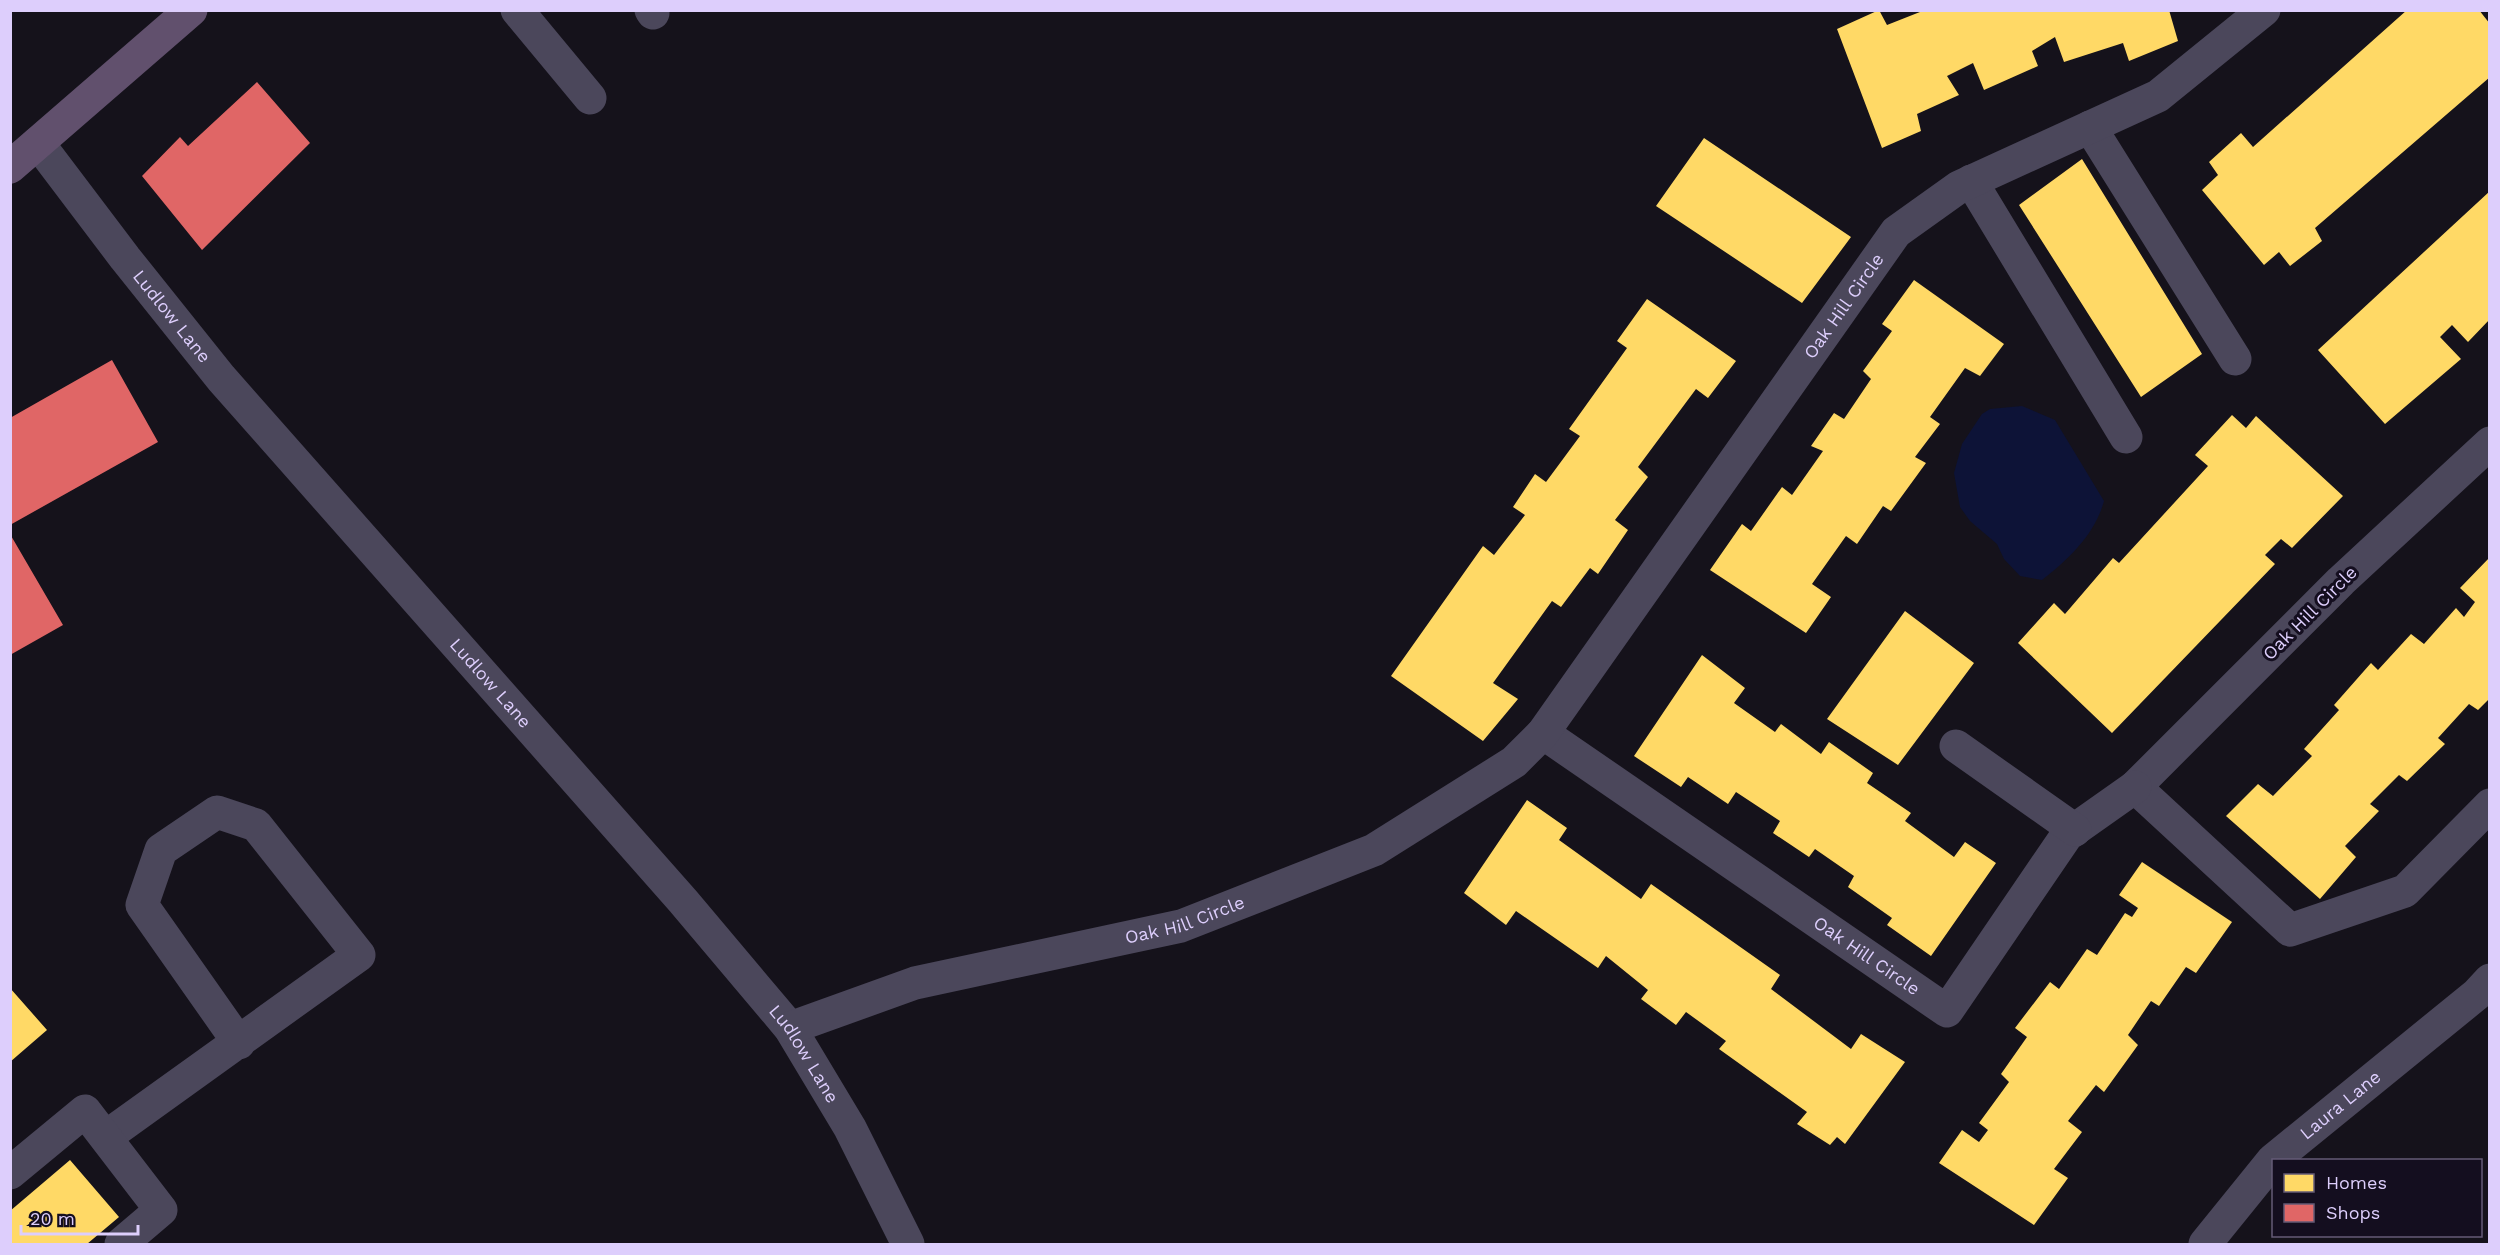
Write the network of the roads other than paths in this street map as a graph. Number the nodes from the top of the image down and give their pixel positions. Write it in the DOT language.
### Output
graph roads {
  1 [pos="191,10"];
  2 [pos="517,10"];
  3 [pos="2264,10"];
  4 [pos="590,98"];
  5 [pos="2090,127"];
  6 [pos="38,143"];
  7 [pos="10,167"];
  8 [pos="1971,182"];
  9 [pos="2235,359"];
  10 [pos="2126,437"];
  11 [pos="2490,443"];
  12 [pos="1544,733"];
  13 [pos="1956,746"];
  14 [pos="2135,787"];
  15 [pos="2490,805"];
  16 [pos="2075,830"];
  17 [pos="2490,980"];
  18 [pos="790,1028"];
  19 [pos="239,1043"];
  20 [pos="107,1136"];
  21 [pos="2274,1159"];
  22 [pos="2272,1161"];
  23 [pos="10,1173"];
  24 [pos="121,1245"];
  25 [pos="908,1245"];
  26 [pos="2205,1245"];
  1 -- 6 [label="main road"];
  2 -- 4 [label="street"];
  3 -- 5 [label="street, Oak Hill Circle"];
  5 -- 8 [label="street, Oak Hill Circle"];
  5 -- 9 [label="street"];
  6 -- 7 [label="main road"];
  6 -- 18 [label="street, Ludlow Lane"];
  8 -- 10 [label="street"];
  8 -- 12 [label="street, Oak Hill Circle"];
  11 -- 14 [label="street, Oak Hill Circle"];
  12 -- 16 [label="street, Oak Hill Circle"];
  12 -- 18 [label="street, Oak Hill Circle"];
  13 -- 16 [label="street"];
  14 -- 15 [label="street"];
  14 -- 16 [label="street, Oak Hill Circle"];
  17 -- 21 [label="street, Laura Lane"];
  18 -- 25 [label="street, Ludlow Lane"];
  19 -- 19 [label="street"];
  19 -- 20 [label="street"];
  20 -- 23 [label="street"];
  20 -- 24 [label="street"];
  22 -- 26 [label="street, Laura Lane"];
}
